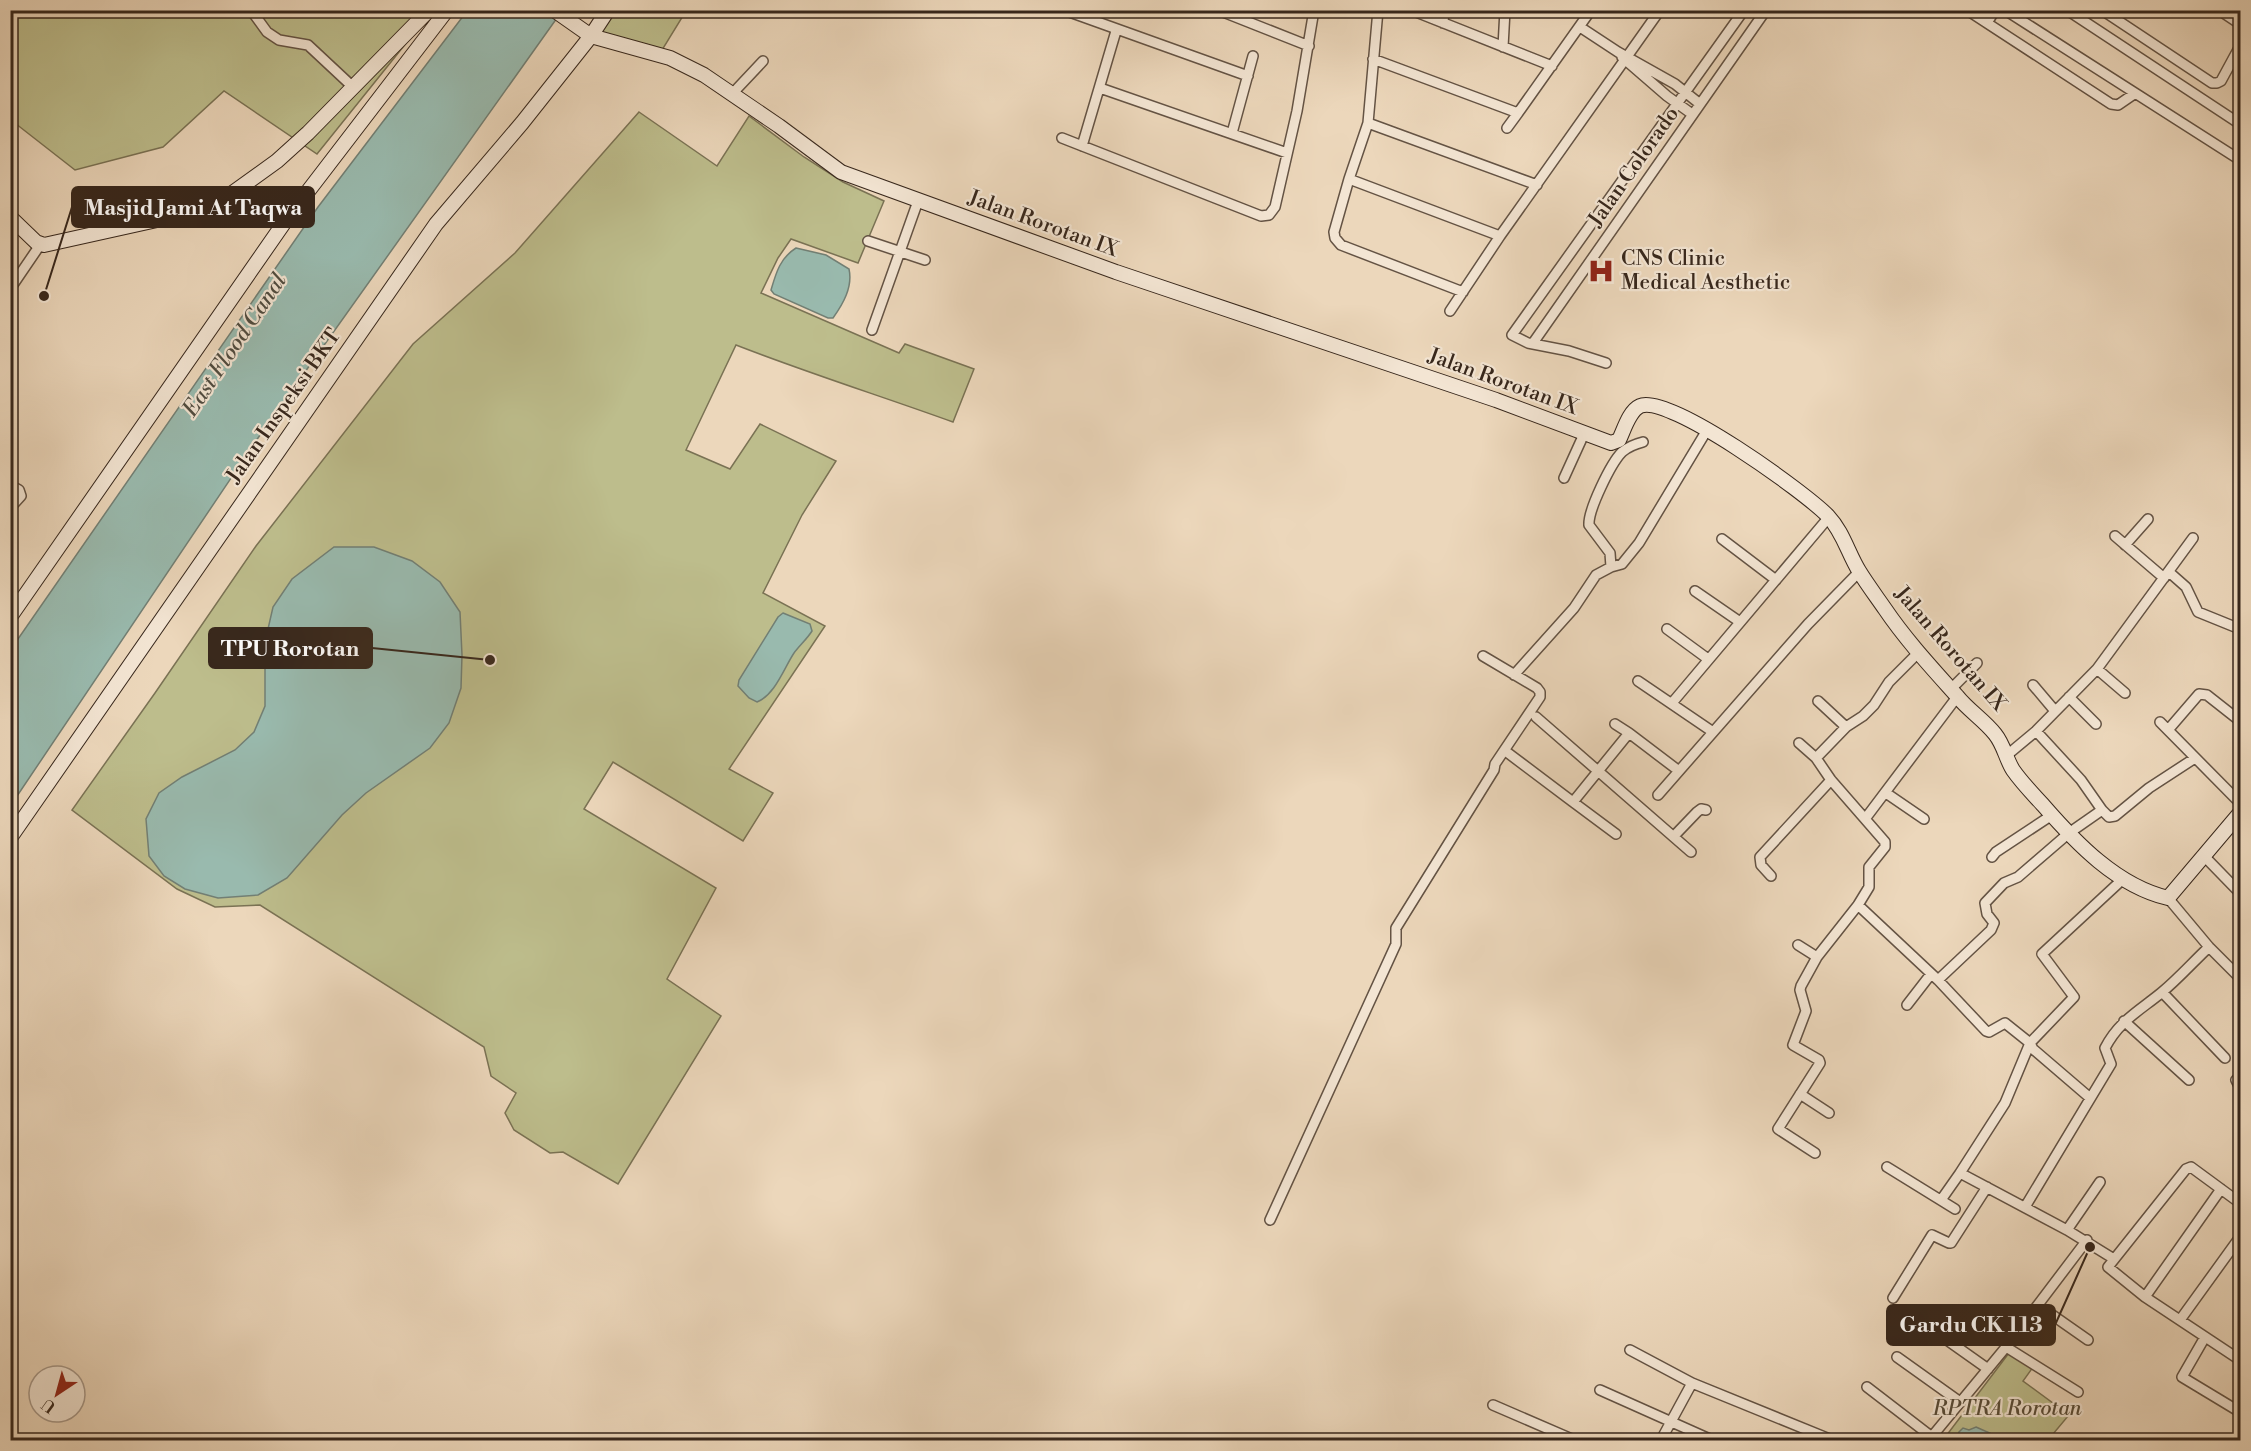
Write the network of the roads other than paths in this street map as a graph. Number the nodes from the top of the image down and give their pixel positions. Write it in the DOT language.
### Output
graph roads {
  1 [pos="252,10"];
  2 [pos="429,10"];
  3 [pos="447,10"];
  4 [pos="554,10"];
  5 [pos="608,10"];
  6 [pos="1064,10"];
  7 [pos="1084,10"];
  8 [pos="1218,10"];
  9 [pos="1314,10"];
  10 [pos="1378,10"];
  11 [pos="1411,10"];
  12 [pos="1444,10"];
  13 [pos="1505,10"];
  14 [pos="1591,10"];
  15 [pos="1660,10"];
  16 [pos="1744,10"];
  17 [pos="1766,10"];
  18 [pos="1967,10"];
  19 [pos="1995,10"];
  20 [pos="2005,10"];
  21 [pos="2067,10"];
  22 [pos="2102,10"];
  23 [pos="2219,10"];
  24 [pos="1094,22"];
  25 [pos="1443,23"];
  26 [pos="1987,23"];
  27 [pos="2241,24"];
  28 [pos="1580,27"];
  29 [pos="1116,31"];
  30 [pos="587,33"];
  31 [pos="1309,46"];
  32 [pos="2241,46"];
  33 [pos="1503,47"];
  34 [pos="1253,56"];
  35 [pos="1623,56"];
  36 [pos="1372,59"];
  37 [pos="763,61"];
  38 [pos="1552,66"];
  39 [pos="1698,75"];
  40 [pos="1248,76"];
  41 [pos="350,85"];
  42 [pos="1713,85"];
  43 [pos="1100,88"];
  44 [pos="1686,92"];
  45 [pos="732,94"];
  46 [pos="2134,94"];
  47 [pos="1678,104"];
  48 [pos="1700,104"];
  49 [pos="1518,113"];
  50 [pos="1692,114"];
  51 [pos="1368,123"];
  52 [pos="2241,124"];
  53 [pos="1506,128"];
  54 [pos="1232,133"];
  55 [pos="1062,138"];
  56 [pos="1082,146"];
  57 [pos="1287,153"];
  58 [pos="2241,160"];
  59 [pos="1349,179"];
  60 [pos="1537,185"];
  61 [pos="918,201"];
  62 [pos="10,217"];
  63 [pos="1500,236"];
  64 [pos="868,241"];
  65 [pos="40,245"];
  66 [pos="899,251"];
  67 [pos="925,260"];
  68 [pos="10,289"];
  69 [pos="1463,292"];
  70 [pos="1450,310"];
  71 [pos="872,330"];
  72 [pos="1533,344"];
  73 [pos="1606,363"];
  74 [pos="1707,430"];
  75 [pos="1584,434"];
  76 [pos="1643,442"];
  77 [pos="1564,478"];
  78 [pos="10,485"];
  79 [pos="10,508"];
  80 [pos="1829,517"];
  81 [pos="2148,519"];
  82 [pos="2115,536"];
  83 [pos="2193,537"];
  84 [pos="1722,539"];
  85 [pos="2125,545"];
  86 [pos="1611,567"];
  87 [pos="1859,572"];
  88 [pos="2166,575"];
  89 [pos="1776,580"];
  90 [pos="1695,591"];
  91 [pos="10,617"];
  92 [pos="1740,622"];
  93 [pos="1668,629"];
  94 [pos="2241,629"];
  95 [pos="1918,652"];
  96 [pos="1482,656"];
  97 [pos="1708,659"];
  98 [pos="1977,663"];
  99 [pos="2097,669"];
  100 [pos="1515,675"];
  101 [pos="1638,681"];
  102 [pos="2033,685"];
  103 [pos="1954,693"];
  104 [pos="2125,693"];
  105 [pos="2069,697"];
  106 [pos="1818,701"];
  107 [pos="1672,704"];
  108 [pos="2055,711"];
  109 [pos="1536,717"];
  110 [pos="2160,722"];
  111 [pos="1616,724"];
  112 [pos="2096,724"];
  113 [pos="2240,726"];
  114 [pos="1846,727"];
  115 [pos="2168,730"];
  116 [pos="2036,731"];
  117 [pos="1713,732"];
  118 [pos="1629,733"];
  119 [pos="1799,743"];
  120 [pos="1508,753"];
  121 [pos="2006,756"];
  122 [pos="1816,758"];
  123 [pos="2195,758"];
  124 [pos="1679,771"];
  125 [pos="1598,772"];
  126 [pos="1831,780"];
  127 [pos="1886,793"];
  128 [pos="1658,795"];
  129 [pos="1574,802"];
  130 [pos="2241,803"];
  131 [pos="1706,810"];
  132 [pos="2102,810"];
  133 [pos="2241,813"];
  134 [pos="2052,815"];
  135 [pos="1865,819"];
  136 [pos="1924,819"];
  137 [pos="2069,833"];
  138 [pos="1616,834"];
  139 [pos="1674,836"];
  140 [pos="10,838"];
  141 [pos="1691,852"];
  142 [pos="2204,856"];
  143 [pos="1992,857"];
  144 [pos="1772,876"];
  145 [pos="2124,878"];
  146 [pos="2241,893"];
  147 [pos="2168,898"];
  148 [pos="1858,905"];
  149 [pos="1798,945"];
  150 [pos="2209,947"];
  151 [pos="1817,957"];
  152 [pos="1934,977"];
  153 [pos="2241,978"];
  154 [pos="2162,992"];
  155 [pos="1907,1005"];
  156 [pos="2124,1021"];
  157 [pos="2030,1043"];
  158 [pos="2225,1058"];
  159 [pos="2189,1080"];
  160 [pos="1800,1094"];
  161 [pos="2090,1097"];
  162 [pos="1828,1113"];
  163 [pos="1815,1153"];
  164 [pos="1887,1167"];
  165 [pos="1960,1173"];
  166 [pos="2100,1182"];
  167 [pos="1987,1187"];
  168 [pos="2221,1189"];
  169 [pos="1941,1200"];
  170 [pos="2241,1203"];
  171 [pos="2025,1207"];
  172 [pos="1954,1209"];
  173 [pos="1270,1220"];
  174 [pos="2067,1230"];
  175 [pos="2241,1237"];
  176 [pos="2087,1240"];
  177 [pos="2114,1259"];
  178 [pos="2145,1297"];
  179 [pos="1893,1298"];
  180 [pos="2038,1305"];
  181 [pos="2180,1320"];
  182 [pos="1940,1335"];
  183 [pos="2205,1337"];
  184 [pos="2088,1340"];
  185 [pos="2006,1347"];
  186 [pos="1630,1350"];
  187 [pos="1898,1357"];
  188 [pos="2241,1360"];
  189 [pos="1988,1369"];
  190 [pos="1692,1383"];
  191 [pos="1867,1387"];
  192 [pos="1600,1390"];
  193 [pos="2078,1392"];
  194 [pos="1960,1402"];
  195 [pos="1493,1405"];
  196 [pos="2241,1412"];
  197 [pos="1671,1421"];
  198 [pos="1930,1439"];
  199 [pos="1574,1440"];
  200 [pos="1661,1440"];
  201 [pos="1712,1440"];
  202 [pos="1832,1440"];
  1 -- 41 [label="street"];
  2 -- 41 [label="street"];
  3 -- 91 [label="street"];
  4 -- 30 [label="street, Jalan Rorotan IX"];
  5 -- 30 [label="street, Jalan Inspeksi BKT"];
  6 -- 24 [label="street"];
  7 -- 24 [label="street"];
  8 -- 31 [label="street"];
  9 -- 31 [label="street"];
  10 -- 36 [label="street"];
  11 -- 25 [label="street"];
  12 -- 25 [label="street"];
  13 -- 33 [label="street"];
  14 -- 28 [label="street"];
  15 -- 35 [label="street"];
  16 -- 39 [label="street, Jalan Colorado"];
  17 -- 42 [label="street, Jalan Colorado"];
  18 -- 26 [label="street"];
  19 -- 26 [label="street"];
  20 -- 46 [label="street"];
  21 -- 52 [label="street"];
  22 -- 32 [label="street"];
  23 -- 27 [label="street"];
  24 -- 29 [label="street"];
  25 -- 33 [label="street"];
  26 -- 46 [label="street"];
  28 -- 35 [label="street"];
  28 -- 38 [label="street"];
  29 -- 40 [label="street"];
  29 -- 43 [label="street"];
  30 -- 45 [label="street, Jalan Rorotan IX"];
  30 -- 140 [label="street, Jalan Inspeksi BKT"];
  31 -- 57 [label="street"];
  33 -- 38 [label="street"];
  34 -- 40 [label="street"];
  35 -- 44 [label="street"];
  35 -- 47 [label="street"];
  35 -- 60 [label="street"];
  36 -- 49 [label="street"];
  36 -- 51 [label="street"];
  37 -- 45 [label="street"];
  38 -- 49 [label="street"];
  39 -- 42 [label="street"];
  39 -- 44 [label="street, Jalan Colorado"];
  40 -- 54 [label="street"];
  41 -- 65 [label="street"];
  42 -- 48 [label="street, Jalan Colorado"];
  43 -- 54 [label="street"];
  43 -- 56 [label="street"];
  44 -- 47 [label="street, Jalan Colorado"];
  44 -- 48 [label="street"];
  45 -- 61 [label="street, Jalan Rorotan IX"];
  46 -- 58 [label="street"];
  47 -- 50 [label="street"];
  47 -- 72 [label="street, Jalan Colorado"];
  48 -- 50 [label="street, Jalan Colorado"];
  49 -- 53 [label="street"];
  50 -- 72 [label="street, Jalan Colorado"];
  51 -- 59 [label="street"];
  51 -- 60 [label="street"];
  54 -- 57 [label="street"];
  55 -- 56 [label="street"];
  56 -- 57 [label="street"];
  59 -- 63 [label="street"];
  59 -- 69 [label="street"];
  60 -- 63 [label="street"];
  61 -- 66 [label="street"];
  61 -- 75 [label="street, Jalan Rorotan IX"];
  62 -- 65 [label="street"];
  63 -- 69 [label="street"];
  64 -- 66 [label="street"];
  65 -- 68 [label="street"];
  66 -- 67 [label="street"];
  66 -- 71 [label="street"];
  69 -- 70 [label="street"];
  72 -- 73 [label="street"];
  74 -- 75 [label="street, Jalan Rorotan IX"];
  74 -- 80 [label="street, Jalan Rorotan IX"];
  74 -- 86 [label="street"];
  75 -- 77 [label="street"];
  76 -- 86 [label="street"];
  78 -- 79 [label="street"];
  80 -- 87 [label="street, Jalan Rorotan IX"];
  80 -- 89 [label="street"];
  81 -- 85 [label="street"];
  82 -- 85 [label="street"];
  83 -- 88 [label="street"];
  84 -- 89 [label="street"];
  85 -- 88 [label="street"];
  86 -- 100 [label="street"];
  87 -- 95 [label="street, Jalan Rorotan IX"];
  87 -- 117 [label="street"];
  88 -- 94 [label="street"];
  88 -- 99 [label="street"];
  89 -- 92 [label="street"];
  90 -- 92 [label="street"];
  92 -- 97 [label="street"];
  93 -- 97 [label="street"];
  95 -- 103 [label="street, Jalan Rorotan IX"];
  95 -- 114 [label="street"];
  96 -- 100 [label="street"];
  97 -- 107 [label="street"];
  98 -- 103 [label="street"];
  99 -- 104 [label="street"];
  99 -- 105 [label="street"];
  100 -- 173 [label="street"];
  101 -- 107 [label="street"];
  102 -- 108 [label="street"];
  103 -- 121 [label="street, Jalan Rorotan IX"];
  103 -- 127 [label="street"];
  105 -- 108 [label="street"];
  105 -- 112 [label="street"];
  106 -- 114 [label="street"];
  107 -- 117 [label="street"];
  108 -- 116 [label="street"];
  109 -- 125 [label="street"];
  110 -- 115 [label="street"];
  111 -- 118 [label="street"];
  113 -- 115 [label="street"];
  114 -- 122 [label="street"];
  115 -- 123 [label="street"];
  116 -- 121 [label="street"];
  116 -- 132 [label="street"];
  117 -- 124 [label="street"];
  118 -- 124 [label="street"];
  118 -- 125 [label="street"];
  119 -- 122 [label="street"];
  120 -- 129 [label="street"];
  121 -- 134 [label="street, Jalan Rorotan IX"];
  122 -- 126 [label="street"];
  123 -- 130 [label="street"];
  123 -- 132 [label="street"];
  124 -- 128 [label="street"];
  125 -- 129 [label="street"];
  125 -- 139 [label="street"];
  126 -- 135 [label="street"];
  126 -- 144 [label="street"];
  127 -- 135 [label="street"];
  127 -- 136 [label="street"];
  129 -- 138 [label="street"];
  131 -- 139 [label="street"];
  132 -- 137 [label="street"];
  133 -- 142 [label="street"];
  134 -- 137 [label="street, Jalan Rorotan IX"];
  134 -- 143 [label="street"];
  135 -- 148 [label="street"];
  137 -- 145 [label="street, Jalan Rorotan IX"];
  137 -- 152 [label="street"];
  139 -- 141 [label="street"];
  142 -- 146 [label="street"];
  142 -- 147 [label="street"];
  145 -- 147 [label="street, Jalan Rorotan IX"];
  145 -- 157 [label="street"];
  147 -- 150 [label="street"];
  148 -- 151 [label="street"];
  148 -- 152 [label="street"];
  149 -- 151 [label="street"];
  150 -- 153 [label="street"];
  150 -- 154 [label="street"];
  151 -- 160 [label="street"];
  152 -- 155 [label="street"];
  152 -- 157 [label="street"];
  154 -- 156 [label="street"];
  154 -- 158 [label="street"];
  156 -- 159 [label="street"];
  156 -- 161 [label="street"];
  157 -- 161 [label="street"];
  157 -- 165 [label="street"];
  160 -- 162 [label="street"];
  160 -- 163 [label="street"];
  161 -- 171 [label="street"];
  164 -- 169 [label="street"];
  165 -- 167 [label="street"];
  165 -- 169 [label="street"];
  166 -- 174 [label="street"];
  167 -- 171 [label="street"];
  167 -- 179 [label="street"];
  168 -- 170 [label="street"];
  168 -- 177 [label="street"];
  168 -- 178 [label="street"];
  169 -- 172 [label="street"];
  171 -- 174 [label="street"];
  174 -- 176 [label="street"];
  175 -- 181 [label="street"];
  176 -- 177 [label="street"];
  176 -- 180 [label="street"];
  177 -- 178 [label="street"];
  178 -- 181 [label="street"];
  180 -- 184 [label="street"];
  180 -- 185 [label="street"];
  181 -- 183 [label="street"];
  182 -- 189 [label="street"];
  183 -- 188 [label="street"];
  183 -- 196 [label="street"];
  185 -- 189 [label="street"];
  185 -- 193 [label="street"];
  186 -- 190 [label="street"];
  187 -- 194 [label="street"];
  189 -- 194 [label="street"];
  190 -- 197 [label="street"];
  190 -- 202 [label="street"];
  191 -- 198 [label="street"];
  192 -- 197 [label="street"];
  194 -- 198 [label="street"];
  195 -- 199 [label="street"];
  197 -- 200 [label="street"];
  197 -- 201 [label="street"];
}
